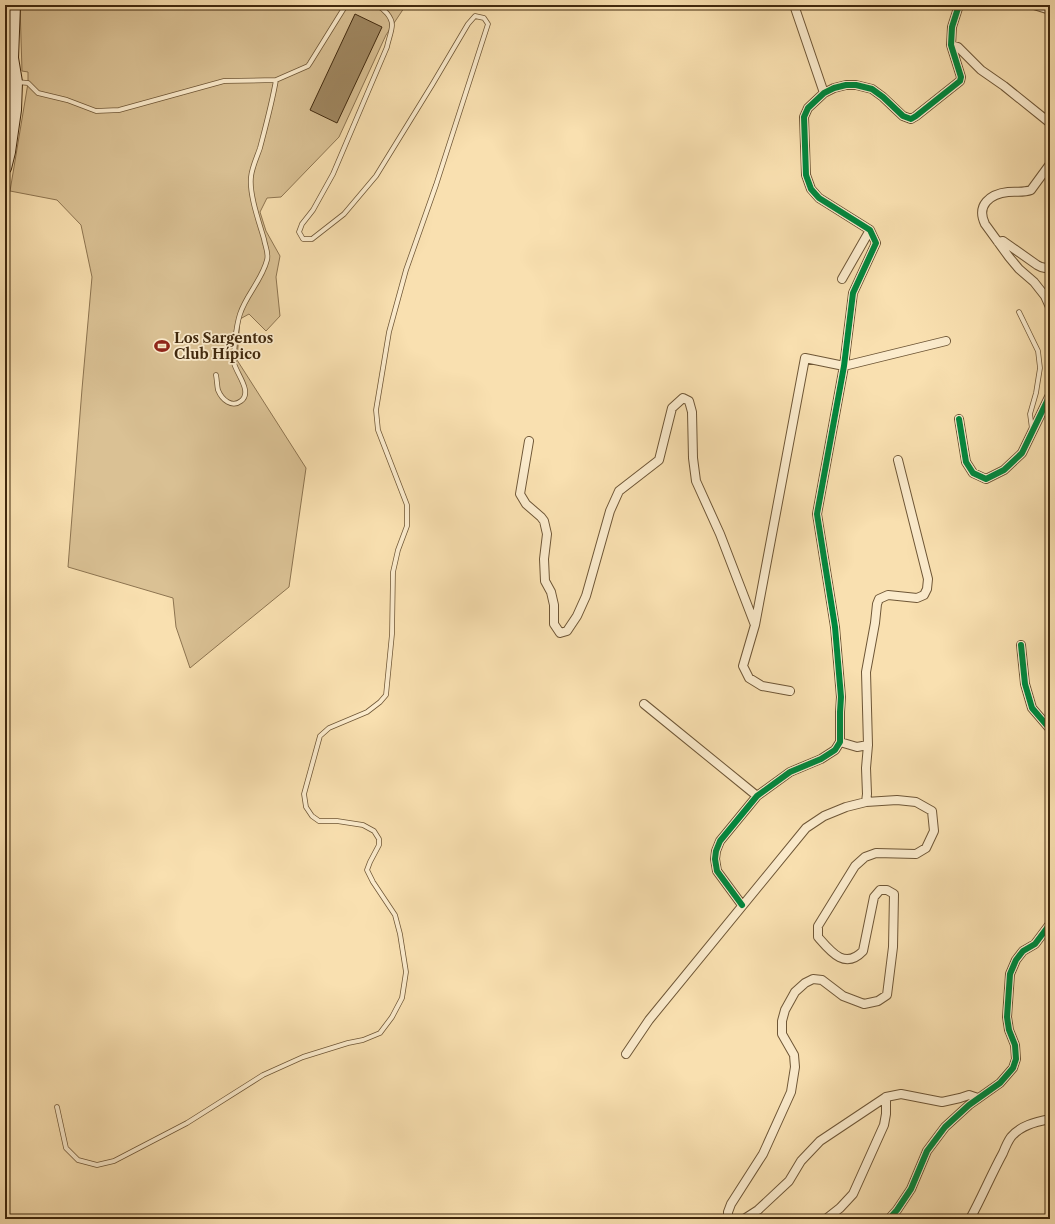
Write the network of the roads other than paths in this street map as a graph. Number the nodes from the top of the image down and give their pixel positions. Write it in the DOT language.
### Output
graph roads {
  1 [pos="14,5"];
  2 [pos="346,5"];
  3 [pos="377,5"];
  4 [pos="959,5"];
  5 [pos="1034,5"];
  6 [pos="795,8"];
  7 [pos="1050,10"];
  8 [pos="951,45"];
  9 [pos="276,80"];
  10 [pos="11,82"];
  11 [pos="824,93"];
  12 [pos="1050,123"];
  13 [pos="1050,164"];
  14 [pos="5,168"];
  15 [pos="870,230"];
  16 [pos="998,242"];
  17 [pos="1050,269"];
  18 [pos="842,279"];
  19 [pos="1050,307"];
  20 [pos="1019,312"];
  21 [pos="946,341"];
  22 [pos="844,366"];
  23 [pos="216,375"];
  24 [pos="1050,395"];
  25 [pos="959,420"];
  26 [pos="1033,432"];
  27 [pos="529,441"];
  28 [pos="898,460"];
  29 [pos="755,625"];
  30 [pos="1021,645"];
  31 [pos="790,691"];
  32 [pos="644,704"];
  33 [pos="1050,729"];
  34 [pos="840,742"];
  35 [pos="868,745"];
  36 [pos="757,796"];
  37 [pos="866,802"];
  38 [pos="742,905"];
  39 [pos="1050,924"];
  40 [pos="626,1054"];
  41 [pos="886,1097"];
  42 [pos="978,1098"];
  43 [pos="57,1107"];
  44 [pos="1050,1120"];
  45 [pos="728,1219"];
  46 [pos="744,1219"];
  47 [pos="826,1219"];
  48 [pos="890,1219"];
  49 [pos="970,1219"];
  1 -- 10 [label="main road"];
  2 -- 9 [label="lane"];
  3 -- 43 [label="lane"];
  4 -- 8 [label="street"];
  5 -- 7 [label="street"];
  6 -- 11 [label="street"];
  8 -- 11 [label="street"];
  8 -- 12 [label="street"];
  9 -- 10 [label="lane"];
  9 -- 23 [label="lane"];
  10 -- 14 [label="main road"];
  11 -- 15 [label="street"];
  13 -- 16 [label="street"];
  15 -- 18 [label="street"];
  15 -- 22 [label="street"];
  16 -- 17 [label="street"];
  16 -- 19 [label="street"];
  20 -- 26 [label="lane"];
  21 -- 22 [label="street"];
  22 -- 29 [label="street"];
  22 -- 34 [label="street"];
  24 -- 26 [label="street"];
  25 -- 26 [label="street"];
  27 -- 29 [label="street"];
  28 -- 35 [label="street"];
  29 -- 31 [label="street"];
  30 -- 33 [label="street"];
  32 -- 36 [label="street"];
  34 -- 35 [label="street"];
  34 -- 36 [label="street"];
  35 -- 37 [label="street"];
  36 -- 38 [label="street"];
  37 -- 38 [label="street"];
  37 -- 45 [label="street"];
  38 -- 40 [label="street"];
  39 -- 42 [label="street"];
  41 -- 42 [label="street"];
  41 -- 46 [label="street"];
  41 -- 47 [label="street"];
  42 -- 48 [label="street"];
  44 -- 49 [label="street"];
}
